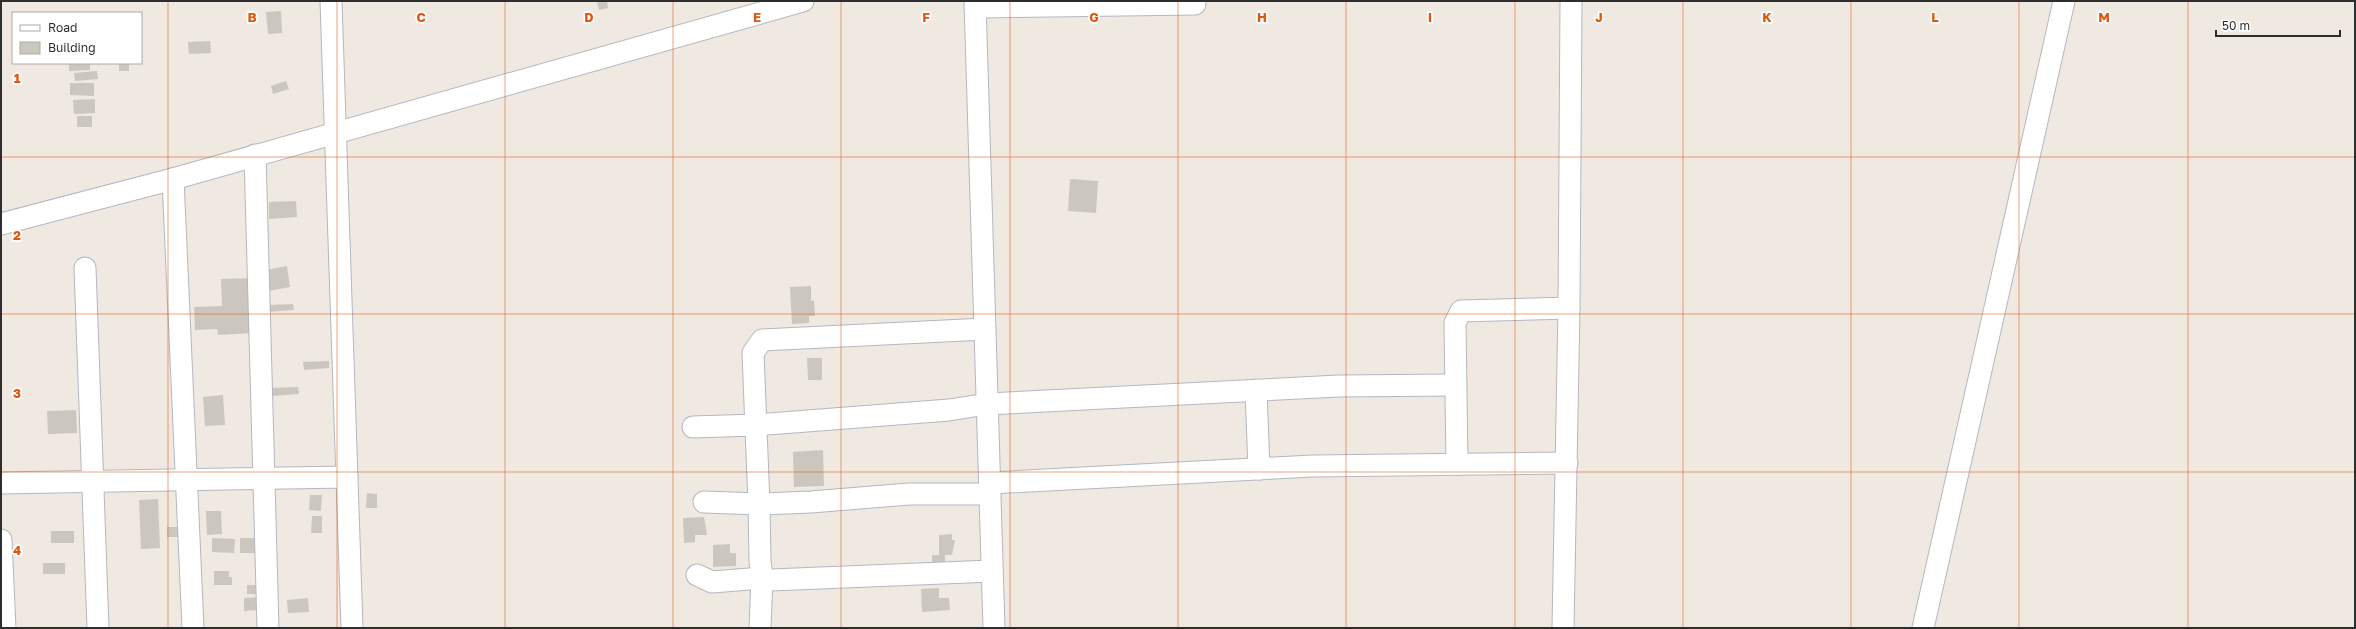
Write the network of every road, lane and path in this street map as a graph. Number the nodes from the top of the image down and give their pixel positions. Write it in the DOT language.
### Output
graph roads {
  1 [pos="331,1"];
  2 [pos="803,1"];
  3 [pos="1571,1"];
  4 [pos="2064,1"];
  5 [pos="975,4"];
  6 [pos="1195,4"];
  7 [pos="335,132"];
  8 [pos="255,155"];
  9 [pos="173,179"];
  10 [pos="1,224"];
  11 [pos="85,268"];
  12 [pos="1569,308"];
  13 [pos="985,329"];
  14 [pos="1456,385"];
  15 [pos="1256,390"];
  16 [pos="987,404"];
  17 [pos="756,425"];
  18 [pos="693,427"];
  19 [pos="1566,463"];
  20 [pos="1457,464"];
  21 [pos="1259,469"];
  22 [pos="347,477"];
  23 [pos="264,478"];
  24 [pos="187,480"];
  25 [pos="93,482"];
  26 [pos="1,483"];
  27 [pos="990,489"];
  28 [pos="704,502"];
  29 [pos="759,504"];
  30 [pos="1,540"];
  31 [pos="992,571"];
  32 [pos="697,575"];
  33 [pos="762,578"];
  34 [pos="5,628"];
  35 [pos="98,628"];
  36 [pos="193,628"];
  37 [pos="268,628"];
  38 [pos="352,628"];
  39 [pos="760,628"];
  40 [pos="994,628"];
  41 [pos="1563,628"];
  42 [pos="1923,628"];
  1 -- 7 [label="street"];
  2 -- 7 [label="street"];
  3 -- 12 [label="street"];
  4 -- 42 [label="street"];
  5 -- 6 [label="street"];
  5 -- 13 [label="street"];
  7 -- 8 [label="street"];
  7 -- 22 [label="street"];
  8 -- 9 [label="street"];
  8 -- 23 [label="street"];
  9 -- 10 [label="street"];
  9 -- 24 [label="street"];
  11 -- 25 [label="street"];
  12 -- 14 [label="street"];
  12 -- 19 [label="street"];
  13 -- 16 [label="street"];
  13 -- 17 [label="street"];
  14 -- 15 [label="street"];
  14 -- 20 [label="street"];
  15 -- 16 [label="street"];
  15 -- 21 [label="street"];
  16 -- 17 [label="street"];
  16 -- 27 [label="street"];
  17 -- 18 [label="street"];
  17 -- 29 [label="street"];
  19 -- 20 [label="street"];
  19 -- 41 [label="street"];
  20 -- 21 [label="street"];
  21 -- 27 [label="street"];
  22 -- 23 [label="street"];
  22 -- 38 [label="street"];
  23 -- 24 [label="street"];
  23 -- 37 [label="street"];
  24 -- 25 [label="street"];
  24 -- 36 [label="street"];
  25 -- 26 [label="street"];
  25 -- 35 [label="street"];
  27 -- 29 [label="street"];
  27 -- 31 [label="street"];
  28 -- 29 [label="street"];
  29 -- 33 [label="street"];
  30 -- 34 [label="street"];
  31 -- 33 [label="street"];
  31 -- 40 [label="street"];
  32 -- 33 [label="street"];
  33 -- 39 [label="street"];
}
